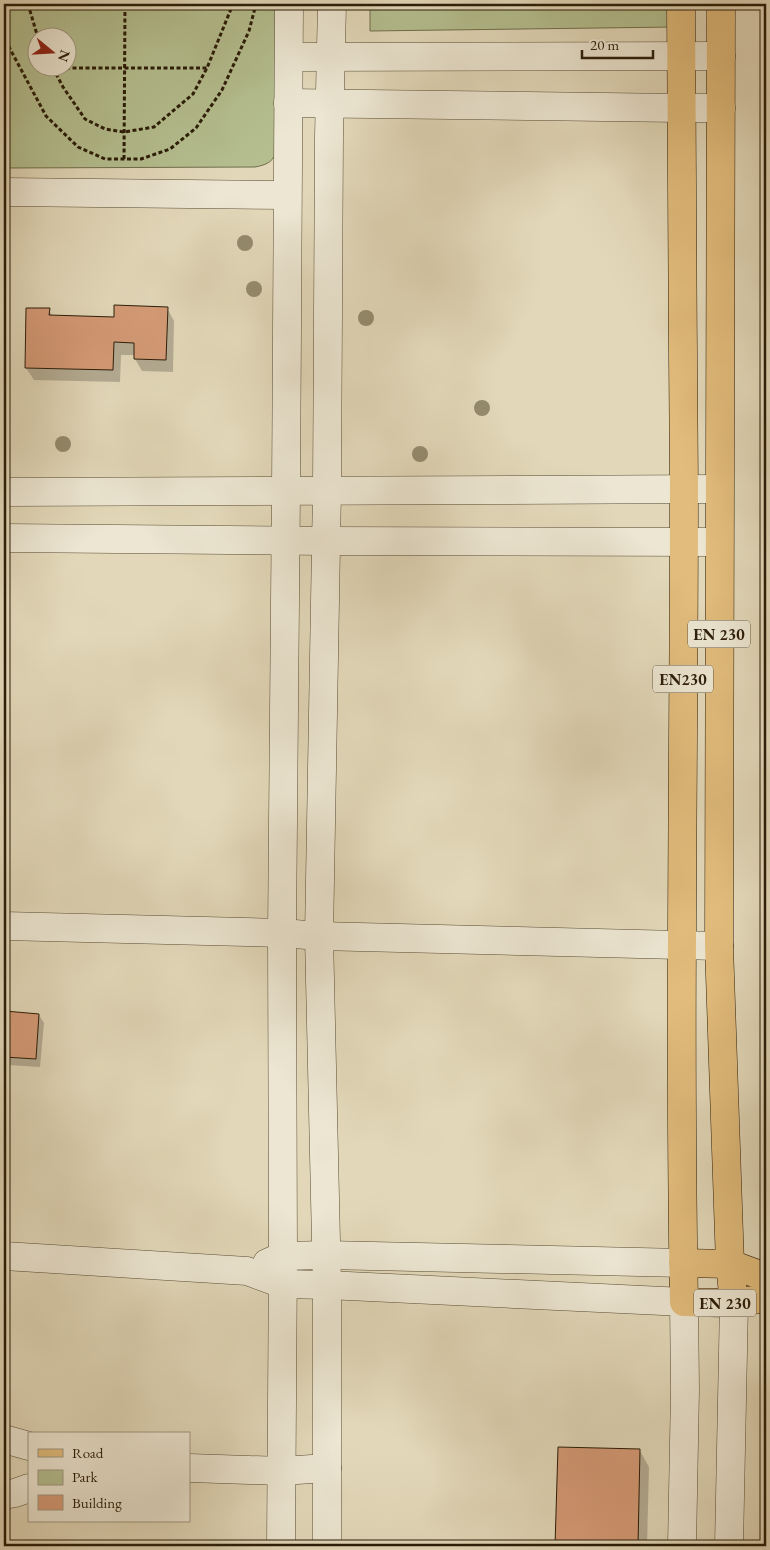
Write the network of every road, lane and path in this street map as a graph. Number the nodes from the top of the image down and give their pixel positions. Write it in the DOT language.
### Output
graph roads {
  1 [pos="28,4"];
  2 [pos="125,4"];
  3 [pos="233,4"];
  4 [pos="256,4"];
  5 [pos="289,4"];
  6 [pos="332,4"];
  7 [pos="384,4"];
  8 [pos="721,4"];
  9 [pos="672,6"];
  10 [pos="4,27"];
  11 [pos="35,28"];
  12 [pos="681,55"];
  13 [pos="721,56"];
  14 [pos="289,57"];
  15 [pos="331,57"];
  16 [pos="78,68"];
  17 [pos="125,68"];
  18 [pos="207,68"];
  19 [pos="58,78"];
  20 [pos="288,103"];
  21 [pos="330,103"];
  22 [pos="680,108"];
  23 [pos="721,108"];
  24 [pos="124,132"];
  25 [pos="124,159"];
  26 [pos="4,192"];
  27 [pos="287,195"];
  28 [pos="684,489"];
  29 [pos="719,489"];
  30 [pos="286,490"];
  31 [pos="327,490"];
  32 [pos="4,492"];
  33 [pos="4,538"];
  34 [pos="286,540"];
  35 [pos="326,541"];
  36 [pos="683,542"];
  37 [pos="719,542"];
  38 [pos="4,926"];
  39 [pos="282,934"];
  40 [pos="318,936"];
  41 [pos="682,946"];
  42 [pos="719,946"];
  43 [pos="326,1255"];
  44 [pos="4,1256"];
  45 [pos="283,1256"];
  46 [pos="683,1263"];
  47 [pos="730,1264"];
  48 [pos="247,1271"];
  49 [pos="766,1277"];
  50 [pos="282,1284"];
  51 [pos="327,1285"];
  52 [pos="766,1298"];
  53 [pos="684,1302"];
  54 [pos="734,1303"];
  55 [pos="4,1439"];
  56 [pos="28,1446"];
  57 [pos="190,1468"];
  58 [pos="327,1468"];
  59 [pos="282,1471"];
  60 [pos="28,1488"];
  61 [pos="4,1495"];
  62 [pos="281,1546"];
  63 [pos="327,1546"];
  64 [pos="682,1546"];
  65 [pos="729,1546"];
  1 -- 11 [label="path"];
  2 -- 17 [label="path"];
  3 -- 18 [label="path"];
  4 -- 25 [label="path"];
  5 -- 14 [label="street"];
  6 -- 15 [label="street"];
  7 -- 9 [label="path"];
  8 -- 13 [label="main road, EN 230"];
  9 -- 12 [label="main road"];
  10 -- 25 [label="path"];
  12 -- 13 [label="street"];
  12 -- 15 [label="street"];
  12 -- 22 [label="main road, EN230"];
  13 -- 23 [label="main road, EN 230"];
  14 -- 15 [label="street"];
  14 -- 20 [label="street"];
  15 -- 21 [label="street"];
  16 -- 17 [label="path"];
  17 -- 18 [label="path"];
  17 -- 24 [label="path"];
  18 -- 24 [label="path"];
  19 -- 24 [label="path"];
  20 -- 21 [label="street"];
  20 -- 27 [label="street"];
  21 -- 22 [label="street"];
  21 -- 31 [label="street"];
  22 -- 23 [label="street"];
  22 -- 28 [label="main road, EN230"];
  23 -- 29 [label="main road, EN 230"];
  24 -- 25 [label="path"];
  26 -- 27 [label="street"];
  27 -- 30 [label="street"];
  28 -- 29 [label="street"];
  28 -- 31 [label="street"];
  28 -- 36 [label="main road, EN230"];
  29 -- 37 [label="main road, EN 230"];
  30 -- 31 [label="street"];
  30 -- 32 [label="street"];
  30 -- 34 [label="street"];
  31 -- 35 [label="street"];
  33 -- 34 [label="street"];
  34 -- 35 [label="street"];
  34 -- 39 [label="street"];
  35 -- 36 [label="street"];
  35 -- 40 [label="street"];
  36 -- 37 [label="street"];
  36 -- 41 [label="main road, EN230"];
  37 -- 42 [label="main road, EN 230"];
  38 -- 39 [label="street"];
  39 -- 40 [label="street"];
  39 -- 45 [label="street"];
  40 -- 41 [label="street"];
  40 -- 43 [label="street"];
  41 -- 42 [label="street"];
  41 -- 46 [label="main road, EN230"];
  42 -- 47 [label="main road, EN 230"];
  43 -- 45 [label="street"];
  43 -- 46 [label="street"];
  43 -- 51 [label="street"];
  44 -- 48 [label="street"];
  45 -- 48 [label="street"];
  45 -- 50 [label="street"];
  46 -- 47 [label="main road, EN 230"];
  46 -- 53 [label="main road, EN230"];
  47 -- 49 [label="main road, EN 230"];
  47 -- 54 [label="main road"];
  48 -- 50 [label="street"];
  50 -- 51 [label="street"];
  50 -- 59 [label="street"];
  51 -- 53 [label="street"];
  51 -- 58 [label="street"];
  52 -- 54 [label="main road, EN 230"];
  53 -- 54 [label="main road, EN 230"];
  53 -- 64 [label="street"];
  54 -- 65 [label="street"];
  55 -- 56 [label="street"];
  57 -- 59 [label="street"];
  58 -- 59 [label="street"];
  58 -- 63 [label="street"];
  59 -- 62 [label="street"];
  60 -- 61 [label="street"];
}
